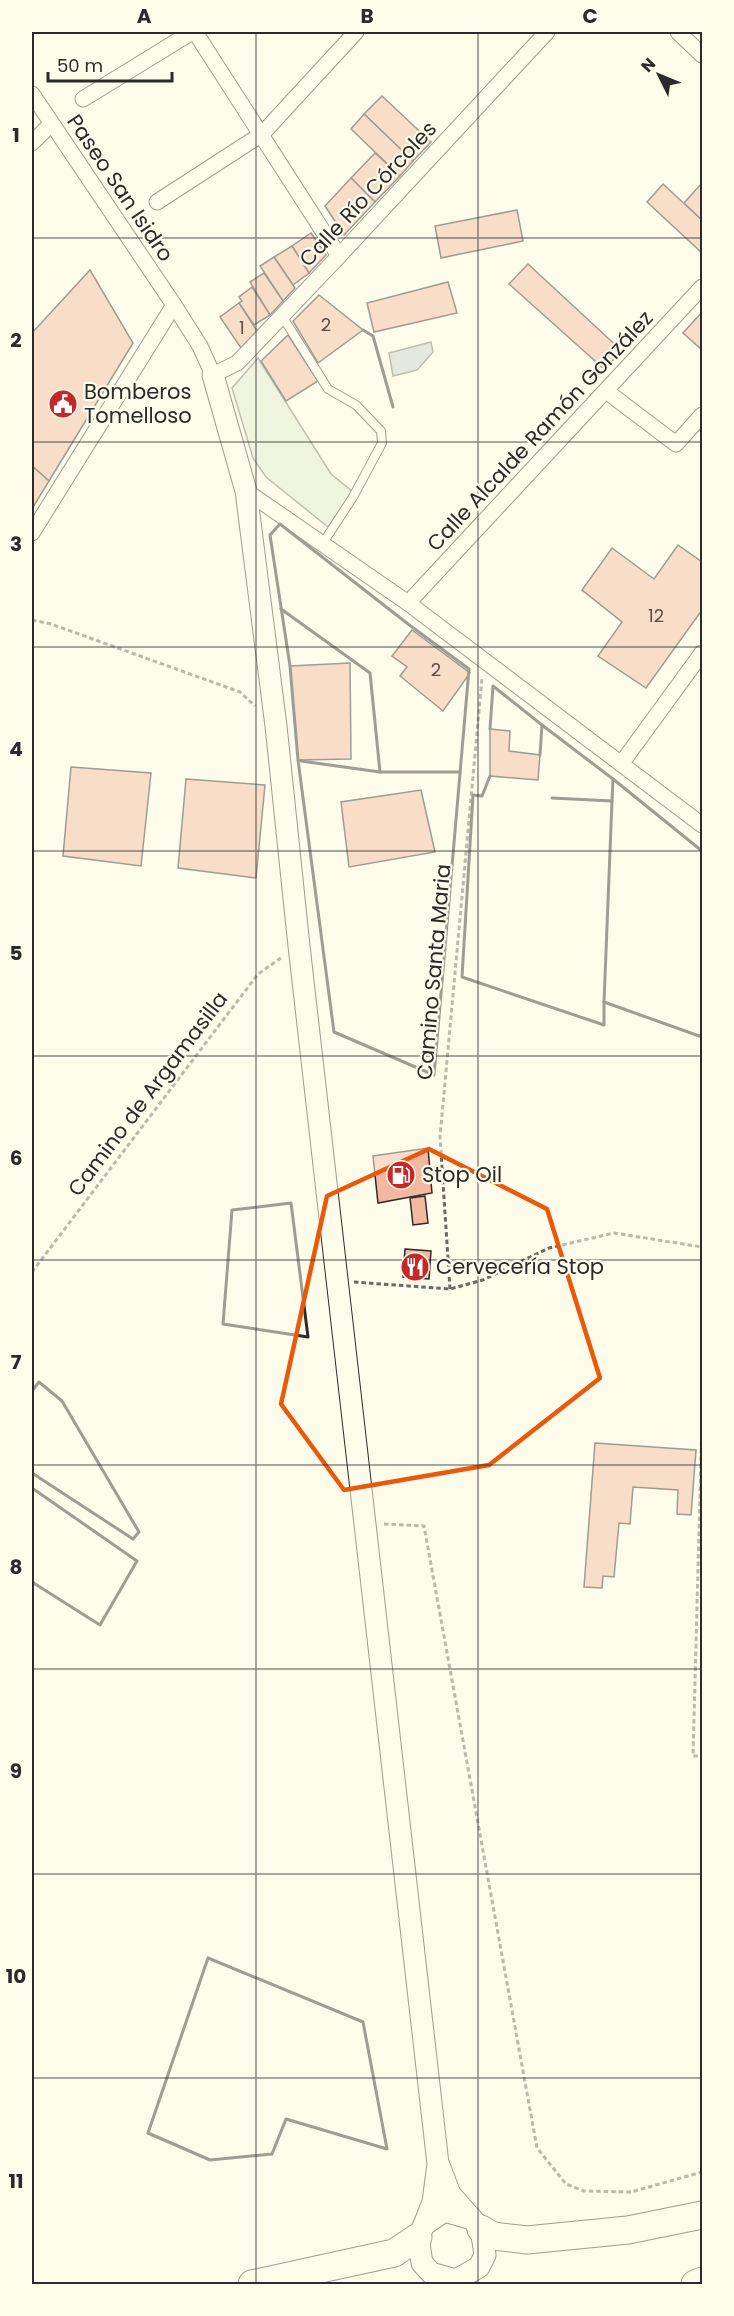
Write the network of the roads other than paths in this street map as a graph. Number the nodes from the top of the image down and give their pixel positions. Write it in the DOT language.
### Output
graph roads {
  1 [pos="194,32"];
  2 [pos="356,32"];
  3 [pos="547,32"];
  4 [pos="678,32"];
  5 [pos="702,55"];
  6 [pos="32,94"];
  7 [pos="83,99"];
  8 [pos="51,124"];
  9 [pos="262,134"];
  10 [pos="32,143"];
  11 [pos="157,202"];
  12 [pos="339,256"];
  13 [pos="702,287"];
  14 [pos="174,305"];
  15 [pos="282,316"];
  16 [pos="213,375"];
  17 [pos="606,391"];
  18 [pos="702,415"];
  19 [pos="246,490"];
  20 [pos="32,533"];
  21 [pos="323,543"];
  22 [pos="408,603"];
  23 [pos="702,653"];
  24 [pos="621,764"];
  25 [pos="702,825"];
  26 [pos="438,2164"];
  27 [pos="702,2215"];
  28 [pos="477,2224"];
  29 [pos="421,2231"];
  30 [pos="474,2276"];
  31 [pos="436,2279"];
  32 [pos="702,2281"];
  33 [pos="252,2284"];
  34 [pos="694,2284"];
  1 -- 7 [label="street"];
  1 -- 9 [label="street"];
  2 -- 9 [label="street"];
  3 -- 12 [label="street, Calle Río Córcoles"];
  4 -- 5 [label="street"];
  6 -- 8 [label="street, Paseo San Isidro"];
  8 -- 10 [label="street"];
  8 -- 14 [label="street, Paseo San Isidro"];
  9 -- 11 [label="street"];
  9 -- 12 [label="street"];
  12 -- 15 [label="street, Calle Río Córcoles"];
  13 -- 17 [label="street, Calle Alcalde Ramón González"];
  14 -- 16 [label="street, Paseo San Isidro"];
  14 -- 20 [label="street"];
  15 -- 16 [label="street, Calle Río Córcoles"];
  15 -- 21 [label="lane"];
  16 -- 19 [label="main road"];
  17 -- 18 [label="street"];
  17 -- 22 [label="street, Calle Alcalde Ramón González"];
  19 -- 21 [label="street"];
  19 -- 26 [label="main road"];
  21 -- 22 [label="street"];
  22 -- 24 [label="street"];
  23 -- 24 [label="street"];
  24 -- 25 [label="street"];
  26 -- 28 [label="main road"];
  26 -- 29 [label="main road"];
  27 -- 28 [label="highway"];
  28 -- 29 [label="main road"];
  28 -- 30 [label="main road"];
  29 -- 31 [label="main road"];
  29 -- 33 [label="highway"];
  30 -- 31 [label="main road"];
  32 -- 34 [label="highway"];
}
